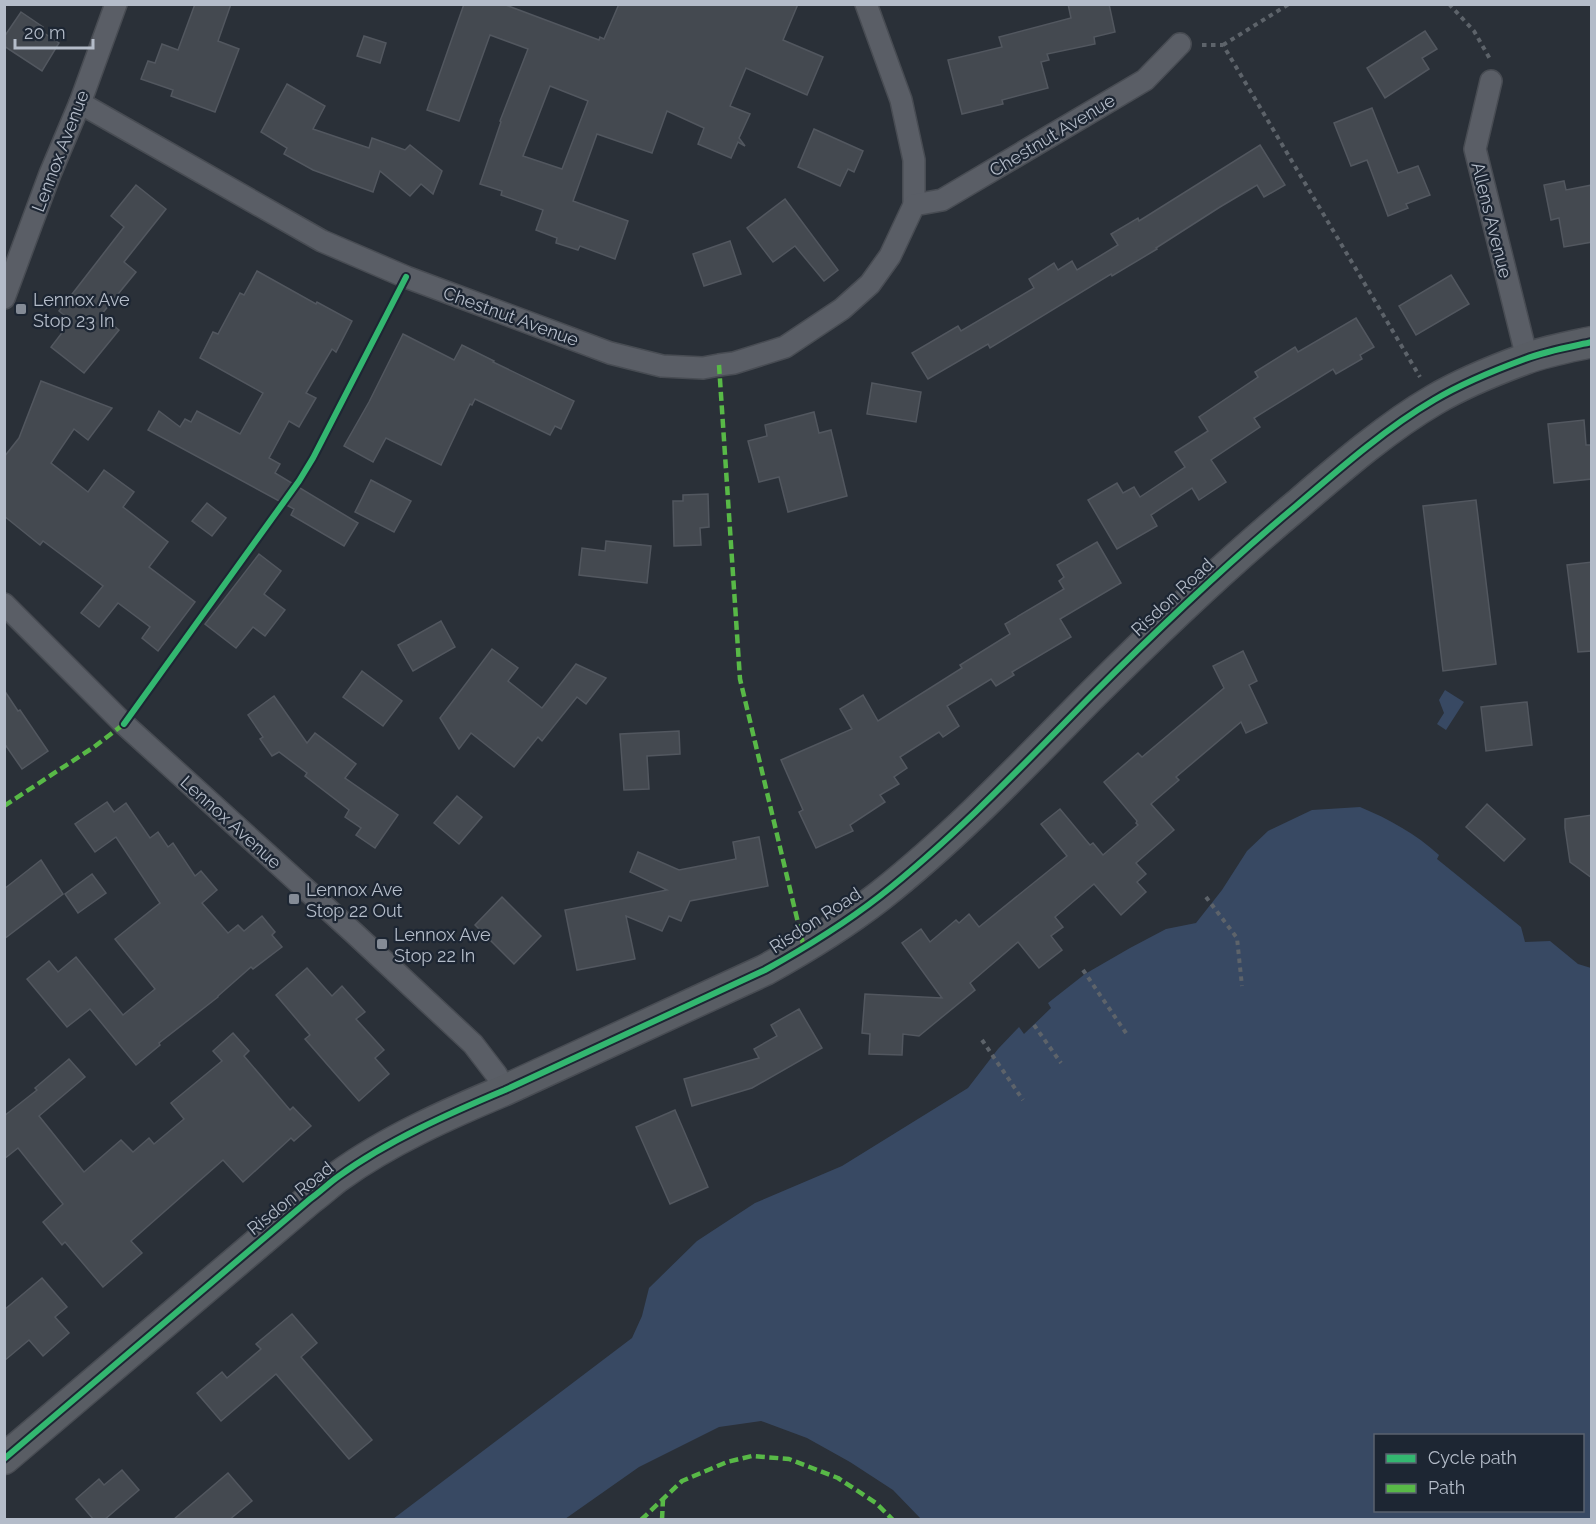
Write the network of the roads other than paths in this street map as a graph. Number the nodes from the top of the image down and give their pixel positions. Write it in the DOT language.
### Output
graph roads {
  1 [pos="866,4"];
  2 [pos="111,6"];
  3 [pos="1180,44"];
  4 [pos="1491,81"];
  5 [pos="80,103"];
  6 [pos="914,205"];
  7 [pos="4,298"];
  8 [pos="1592,342"];
  9 [pos="1527,358"];
  10 [pos="4,604"];
  11 [pos="505,1090"];
  12 [pos="4,1459"];
  1 -- 6 [label="street, Chestnut Avenue"];
  2 -- 5 [label="street, Lennox Avenue"];
  3 -- 6 [label="street, Chestnut Avenue"];
  4 -- 9 [label="street, Allens Avenue"];
  5 -- 6 [label="street, Chestnut Avenue"];
  5 -- 7 [label="street, Lennox Avenue"];
  8 -- 9 [label="street, Risdon Road"];
  9 -- 11 [label="street, Risdon Road"];
  10 -- 11 [label="street, Lennox Avenue"];
  11 -- 12 [label="street, Risdon Road"];
}
